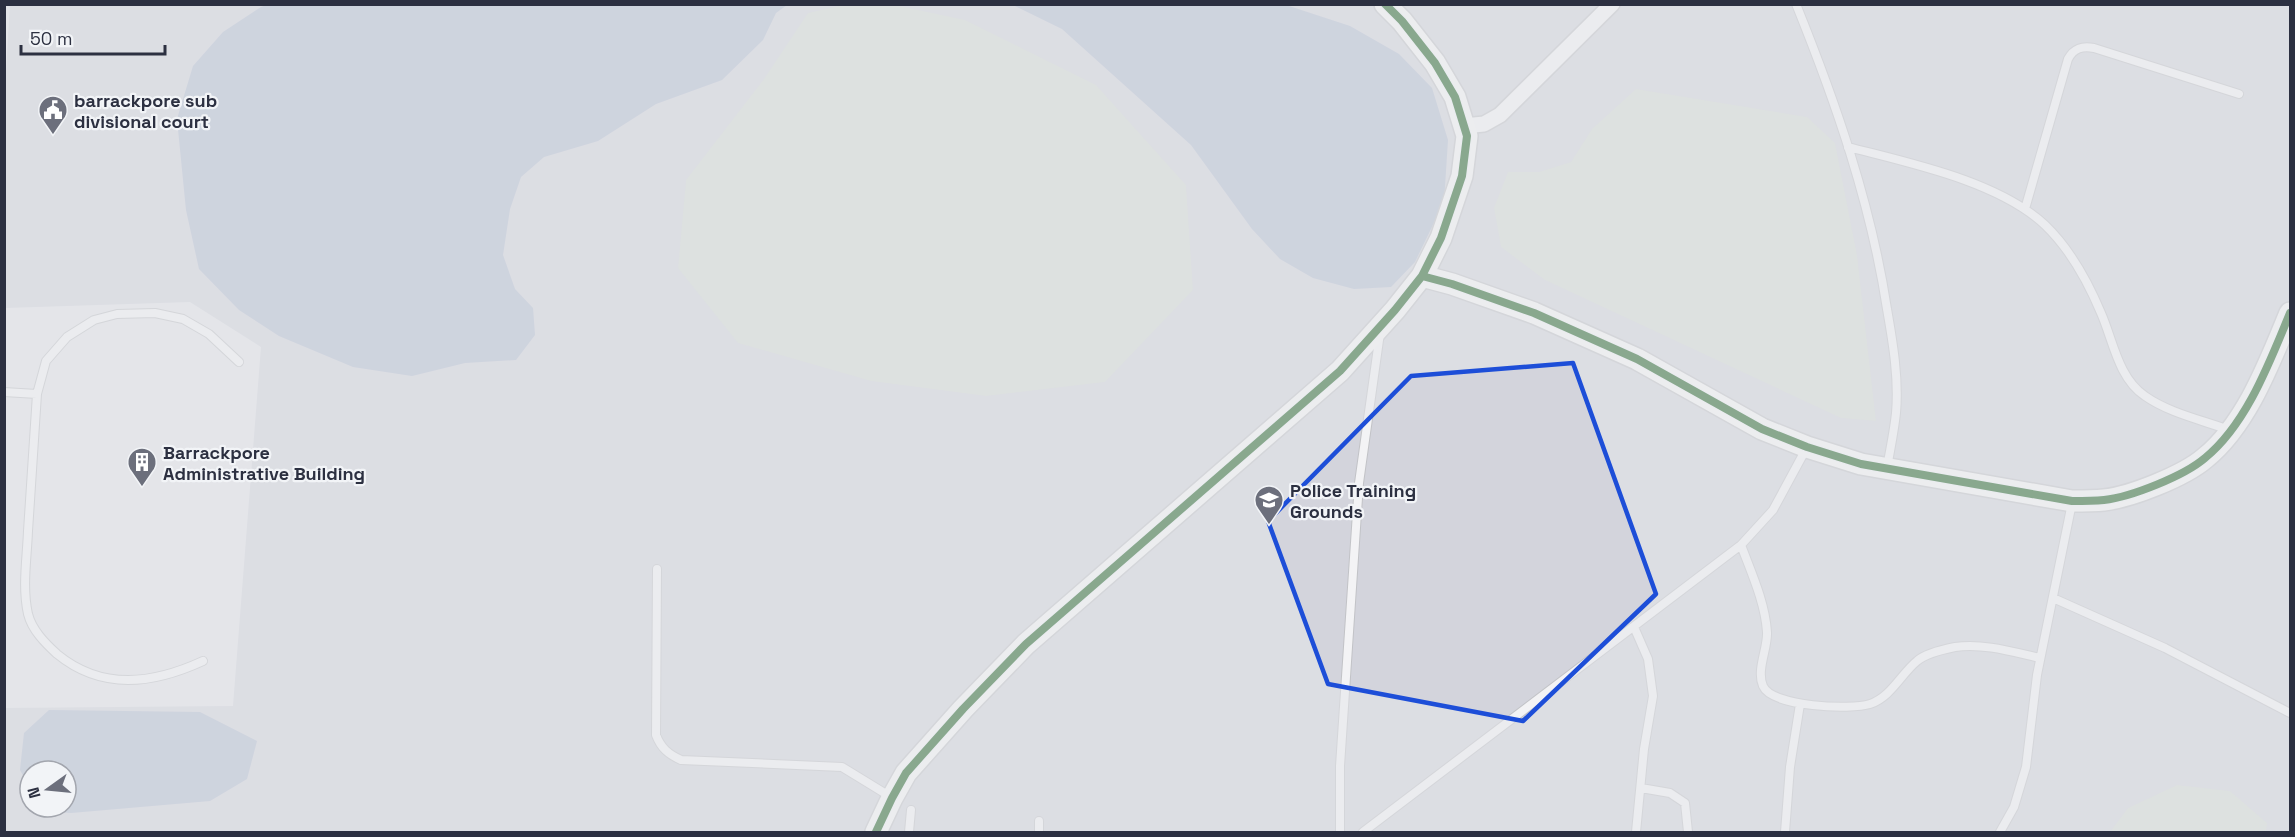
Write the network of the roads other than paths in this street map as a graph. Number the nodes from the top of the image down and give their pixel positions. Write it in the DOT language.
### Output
graph roads {
  1 [pos="1385,4"];
  2 [pos="1612,4"];
  3 [pos="1796,4"];
  4 [pos="2239,94"];
  5 [pos="1464,126"];
  6 [pos="1848,147"];
  7 [pos="2025,209"];
  8 [pos="1422,276"];
  9 [pos="2290,313"];
  10 [pos="1381,325"];
  11 [pos="239,362"];
  12 [pos="4,392"];
  13 [pos="37,394"];
  14 [pos="2231,430"];
  15 [pos="1807,447"];
  16 [pos="1887,469"];
  17 [pos="2072,501"];
  18 [pos="1741,545"];
  19 [pos="657,569"];
  20 [pos="2053,598"];
  21 [pos="1634,627"];
  22 [pos="2040,658"];
  23 [pos="203,661"];
  24 [pos="1800,704"];
  25 [pos="2290,713"];
  26 [pos="1641,788"];
  27 [pos="892,798"];
  28 [pos="911,810"];
  29 [pos="1039,821"];
  30 [pos="876,832"];
  31 [pos="909,832"];
  32 [pos="1039,832"];
  33 [pos="1340,832"];
  34 [pos="1363,832"];
  35 [pos="1636,832"];
  36 [pos="1688,832"];
  37 [pos="1785,832"];
  38 [pos="2000,832"];
  1 -- 5 [label="street"];
  2 -- 5 [label="street"];
  3 -- 6 [label="lane"];
  4 -- 7 [label="lane"];
  5 -- 8 [label="street"];
  6 -- 7 [label="lane"];
  6 -- 16 [label="lane"];
  7 -- 14 [label="lane"];
  8 -- 10 [label="street"];
  8 -- 15 [label="street"];
  9 -- 14 [label="street"];
  10 -- 27 [label="street"];
  10 -- 33 [label="lane"];
  11 -- 13 [label="lane"];
  12 -- 13 [label="lane"];
  13 -- 23 [label="lane"];
  14 -- 17 [label="street"];
  15 -- 16 [label="street"];
  15 -- 18 [label="lane"];
  16 -- 17 [label="street"];
  17 -- 20 [label="lane"];
  18 -- 21 [label="lane"];
  18 -- 24 [label="lane"];
  19 -- 27 [label="lane"];
  20 -- 22 [label="lane"];
  20 -- 25 [label="lane"];
  21 -- 26 [label="lane"];
  21 -- 34 [label="lane"];
  22 -- 24 [label="lane"];
  22 -- 38 [label="lane"];
  24 -- 37 [label="lane"];
  26 -- 35 [label="lane"];
  26 -- 36 [label="lane"];
  27 -- 30 [label="street"];
  28 -- 31 [label="lane"];
  29 -- 32 [label="lane"];
}
